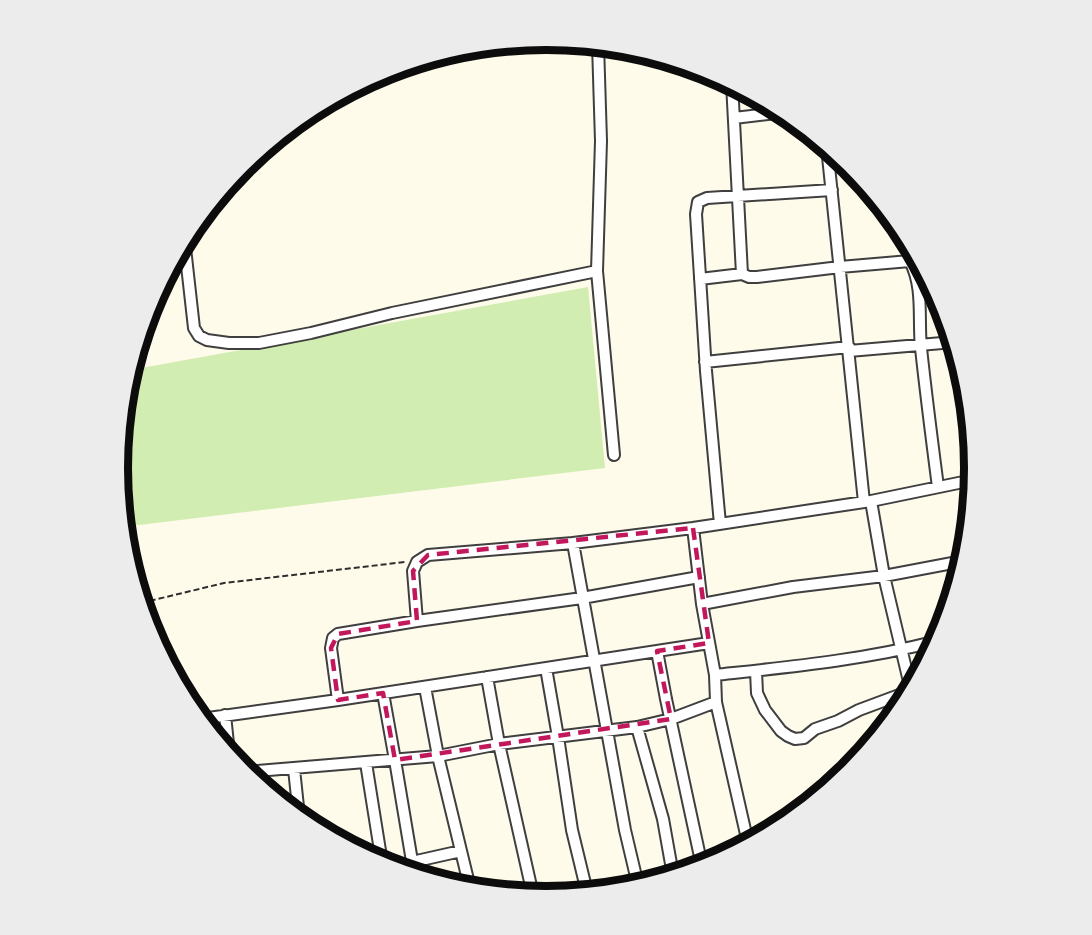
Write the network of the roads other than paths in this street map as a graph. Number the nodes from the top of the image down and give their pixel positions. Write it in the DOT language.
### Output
graph roads {
  1 [pos="598,53"];
  2 [pos="733,94"];
  3 [pos="768,114"];
  4 [pos="735,118"];
  5 [pos="828,159"];
  6 [pos="832,190"];
  7 [pos="738,196"];
  8 [pos="186,255"];
  9 [pos="906,256"];
  10 [pos="840,267"];
  11 [pos="597,271"];
  12 [pos="916,273"];
  13 [pos="742,274"];
  14 [pos="700,279"];
  15 [pos="945,343"];
  16 [pos="921,345"];
  17 [pos="849,349"];
  18 [pos="705,362"];
  19 [pos="614,455"];
  20 [pos="963,482"];
  21 [pos="938,487"];
  22 [pos="868,501"];
  23 [pos="720,524"];
  24 [pos="693,528"];
  25 [pos="573,543"];
  26 [pos="953,563"];
  27 [pos="884,576"];
  28 [pos="699,577"];
  29 [pos="582,598"];
  30 [pos="702,603"];
  31 [pos="417,621"];
  32 [pos="709,643"];
  33 [pos="924,644"];
  34 [pos="901,650"];
  35 [pos="657,651"];
  36 [pos="595,660"];
  37 [pos="546,668"];
  38 [pos="756,671"];
  39 [pos="715,675"];
  40 [pos="487,677"];
  41 [pos="907,678"];
  42 [pos="425,687"];
  43 [pos="383,693"];
  44 [pos="896,696"];
  45 [pos="338,700"];
  46 [pos="716,702"];
  47 [pos="225,715"];
  48 [pos="211,717"];
  49 [pos="671,719"];
  50 [pos="637,727"];
  51 [pos="608,730"];
  52 [pos="558,736"];
  53 [pos="227,738"];
  54 [pos="499,744"];
  55 [pos="438,756"];
  56 [pos="395,760"];
  57 [pos="366,763"];
  58 [pos="294,769"];
  59 [pos="259,771"];
  60 [pos="298,803"];
  61 [pos="746,834"];
  62 [pos="380,851"];
  63 [pos="461,851"];
  64 [pos="700,856"];
  65 [pos="412,863"];
  66 [pos="420,865"];
  67 [pos="671,866"];
  68 [pos="636,875"];
  69 [pos="467,878"];
  70 [pos="585,884"];
  71 [pos="531,885"];
  1 -- 11 [label="street"];
  2 -- 4 [label="street"];
  3 -- 4 [label="street"];
  4 -- 7 [label="street"];
  5 -- 6 [label="street"];
  6 -- 7 [label="street"];
  6 -- 10 [label="street"];
  7 -- 13 [label="street"];
  7 -- 14 [label="street"];
  8 -- 11 [label="street"];
  9 -- 10 [label="street"];
  10 -- 13 [label="street"];
  10 -- 17 [label="street"];
  11 -- 19 [label="street"];
  12 -- 16 [label="street"];
  13 -- 14 [label="street"];
  14 -- 18 [label="street"];
  15 -- 16 [label="street"];
  16 -- 17 [label="street"];
  16 -- 21 [label="street"];
  17 -- 18 [label="street"];
  17 -- 22 [label="street"];
  18 -- 23 [label="street"];
  20 -- 21 [label="street"];
  21 -- 22 [label="street"];
  22 -- 23 [label="street"];
  22 -- 27 [label="street"];
  23 -- 24 [label="street"];
  24 -- 25 [label="street"];
  24 -- 28 [label="street"];
  25 -- 29 [label="street"];
  25 -- 31 [label="street"];
  26 -- 27 [label="street"];
  27 -- 30 [label="street"];
  27 -- 34 [label="street"];
  28 -- 29 [label="street"];
  28 -- 30 [label="street"];
  29 -- 31 [label="street"];
  29 -- 36 [label="street"];
  30 -- 32 [label="street"];
  31 -- 45 [label="street"];
  32 -- 35 [label="street"];
  32 -- 39 [label="street"];
  33 -- 34 [label="street"];
  34 -- 38 [label="street"];
  34 -- 41 [label="street"];
  35 -- 36 [label="street"];
  35 -- 49 [label="street"];
  36 -- 37 [label="street"];
  36 -- 51 [label="street"];
  37 -- 40 [label="street"];
  37 -- 52 [label="street"];
  38 -- 39 [label="street"];
  38 -- 44 [label="street"];
  39 -- 46 [label="street"];
  40 -- 42 [label="street"];
  40 -- 54 [label="street"];
  42 -- 43 [label="street"];
  42 -- 55 [label="street"];
  43 -- 45 [label="street"];
  43 -- 56 [label="street"];
  45 -- 47 [label="street"];
  46 -- 49 [label="street"];
  46 -- 61 [label="street"];
  47 -- 48 [label="street"];
  47 -- 53 [label="street"];
  49 -- 50 [label="street"];
  49 -- 64 [label="street"];
  50 -- 51 [label="street"];
  50 -- 67 [label="street"];
  51 -- 52 [label="street"];
  51 -- 68 [label="street"];
  52 -- 54 [label="street"];
  52 -- 70 [label="street"];
  54 -- 55 [label="street"];
  54 -- 71 [label="street"];
  55 -- 56 [label="street"];
  55 -- 63 [label="street"];
  56 -- 57 [label="street"];
  56 -- 65 [label="street"];
  57 -- 58 [label="street"];
  57 -- 62 [label="street"];
  58 -- 59 [label="street"];
  58 -- 60 [label="street"];
  63 -- 66 [label="street"];
  63 -- 69 [label="street"];
}
